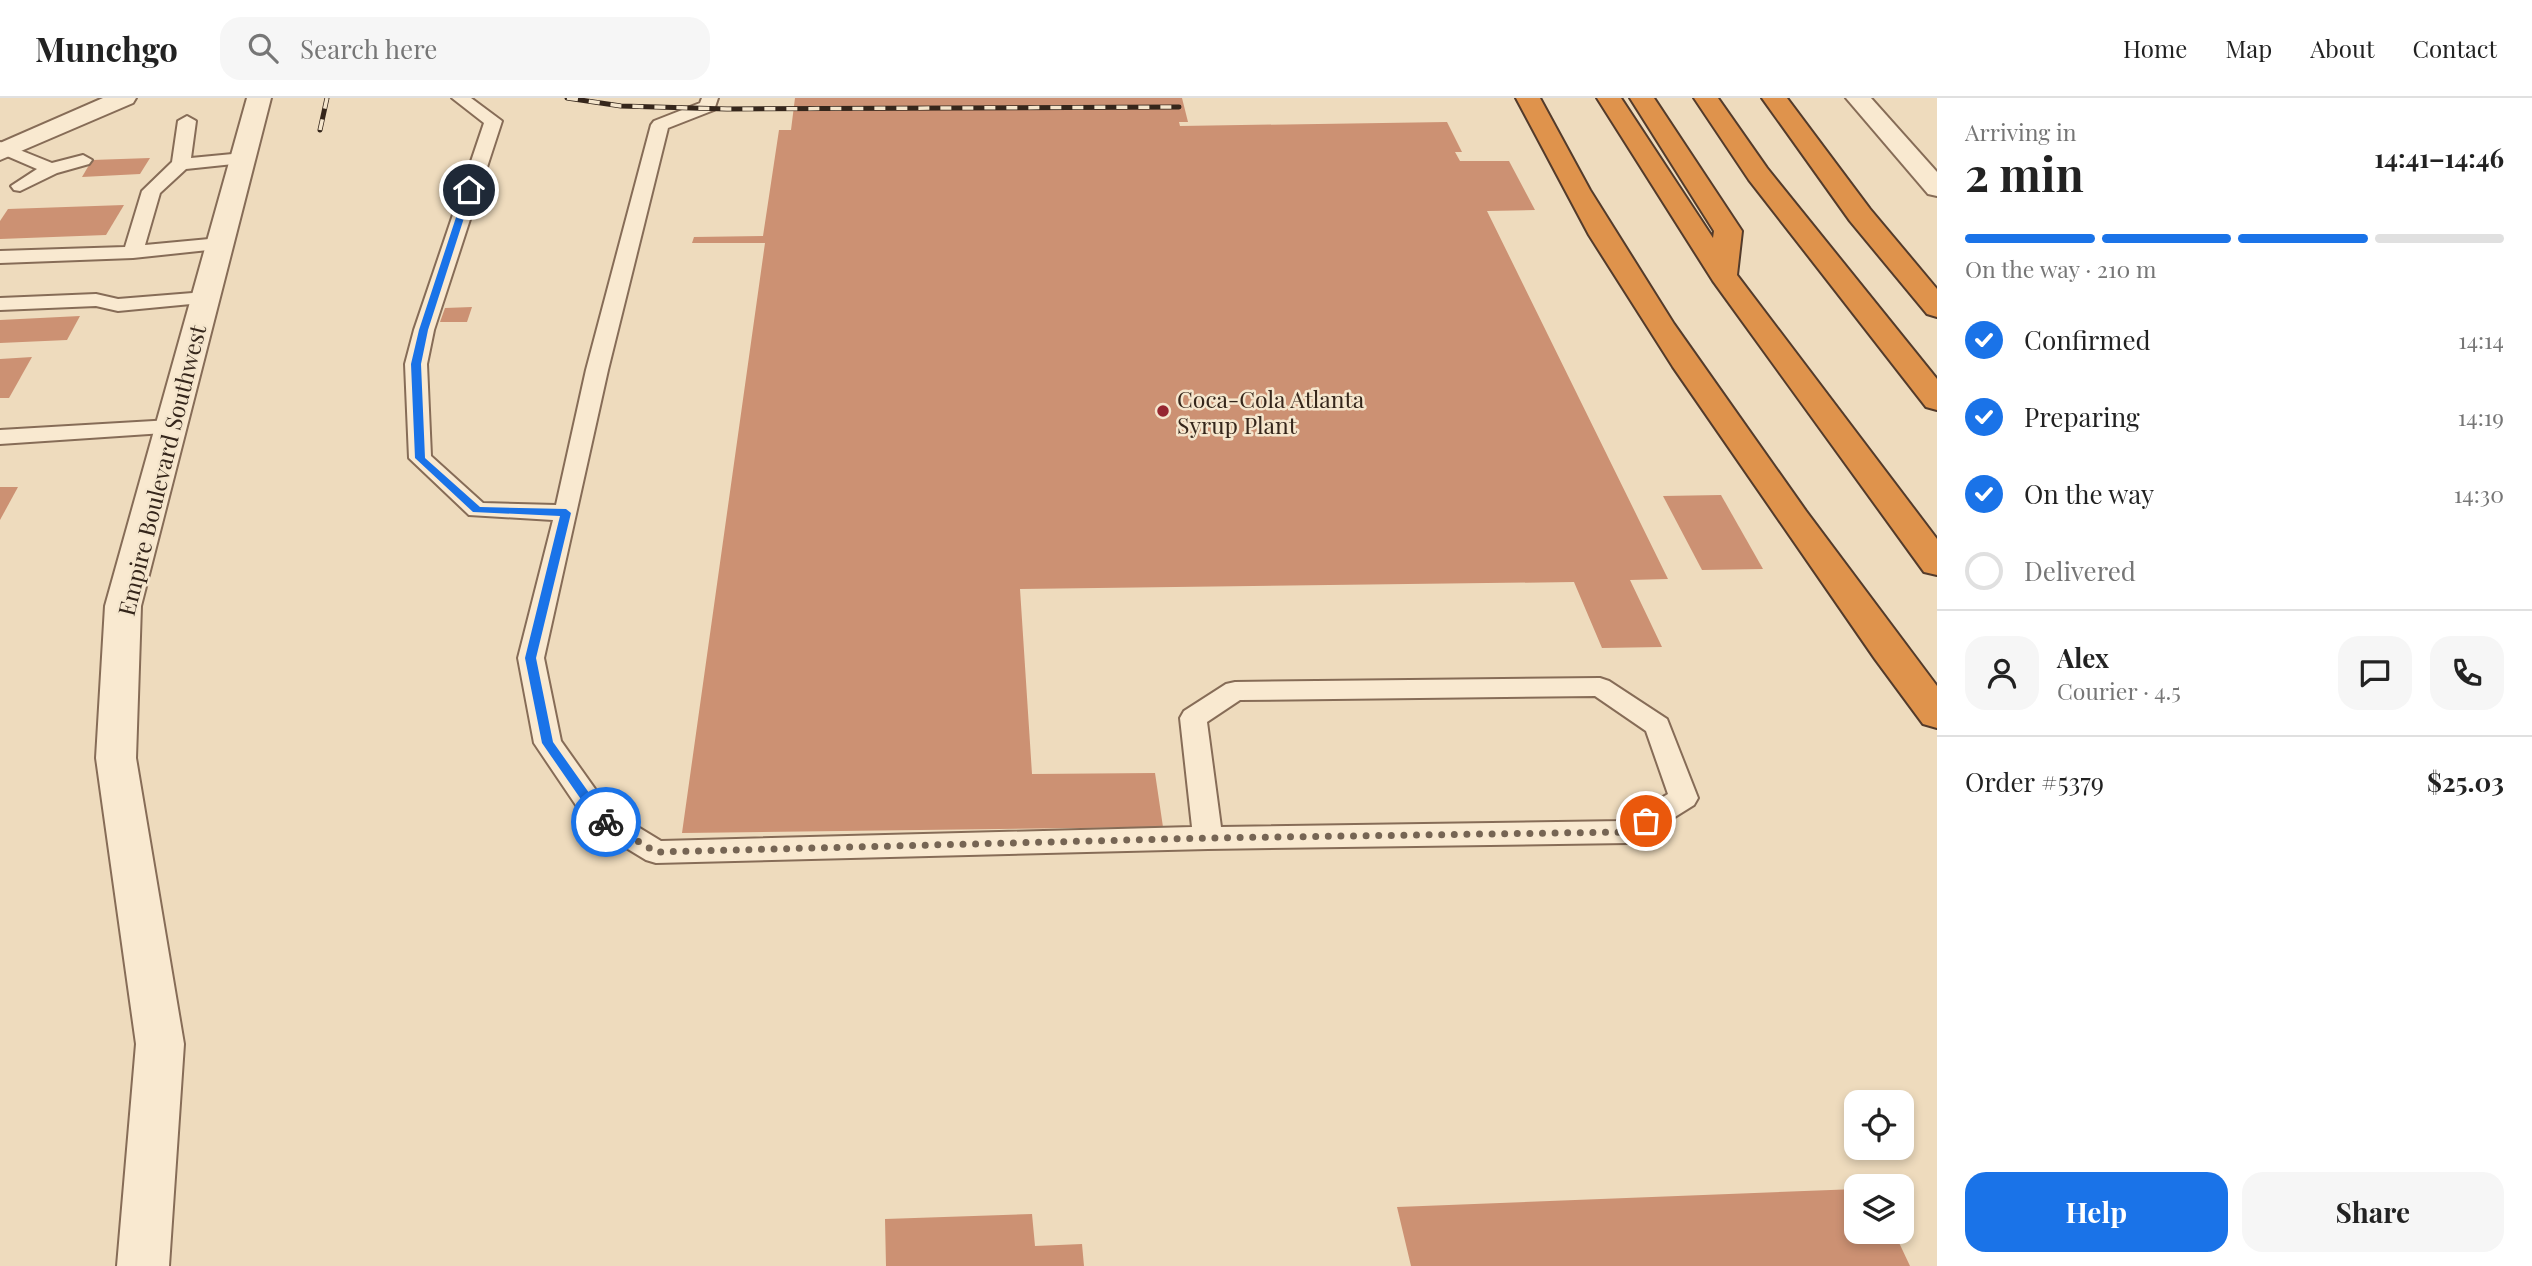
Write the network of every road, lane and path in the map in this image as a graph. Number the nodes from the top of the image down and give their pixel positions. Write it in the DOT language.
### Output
graph roads {
  1 [pos="124,98"];
  2 [pos="259,98"];
  3 [pos="460,98"];
  4 [pos="710,98"];
  5 [pos="1528,98"];
  6 [pos="1609,98"];
  7 [pos="1642,98"];
  8 [pos="1706,98"];
  9 [pos="1774,98"];
  10 [pos="1858,98"];
  11 [pos="187,121"];
  12 [pos="660,125"];
  13 [pos="3,149"];
  14 [pos="243,158"];
  15 [pos="83,160"];
  16 [pos="181,164"];
  17 [pos="51,169"];
  18 [pos="20,186"];
  19 [pos="1937,188"];
  20 [pos="220,244"];
  21 [pos="133,251"];
  22 [pos="0,257"];
  23 [pos="1723,275"];
  24 [pos="205,298"];
  25 [pos="0,304"];
  26 [pos="1937,308"];
  27 [pos="1937,400"];
  28 [pos="171,426"];
  29 [pos="0,437"];
  30 [pos="566,513"];
  31 [pos="1937,564"];
  32 [pos="1937,714"];
  33 [pos="1208,838"];
  34 [pos="143,1266"];
  1 -- 13 [label="street"];
  2 -- 14 [label="street, Empire Boulevard Southwest"];
  3 -- 30 [label="lane"];
  4 -- 12 [label="lane"];
  5 -- 32 [label="highway"];
  6 -- 23 [label="highway"];
  7 -- 23 [label="highway"];
  8 -- 27 [label="highway"];
  9 -- 26 [label="highway"];
  10 -- 19 [label="street"];
  11 -- 16 [label="lane"];
  12 -- 30 [label="lane"];
  13 -- 17 [label="lane"];
  14 -- 16 [label="lane"];
  14 -- 20 [label="street, Empire Boulevard Southwest"];
  15 -- 17 [label="lane"];
  16 -- 21 [label="lane"];
  17 -- 18 [label="lane"];
  20 -- 21 [label="lane"];
  20 -- 24 [label="street, Empire Boulevard Southwest"];
  21 -- 22 [label="lane"];
  23 -- 31 [label="highway"];
  24 -- 25 [label="lane"];
  24 -- 28 [label="street, Empire Boulevard Southwest"];
  28 -- 29 [label="lane"];
  28 -- 34 [label="street, Empire Boulevard Southwest"];
  30 -- 33 [label="lane"];
  33 -- 33 [label="lane"];
}
